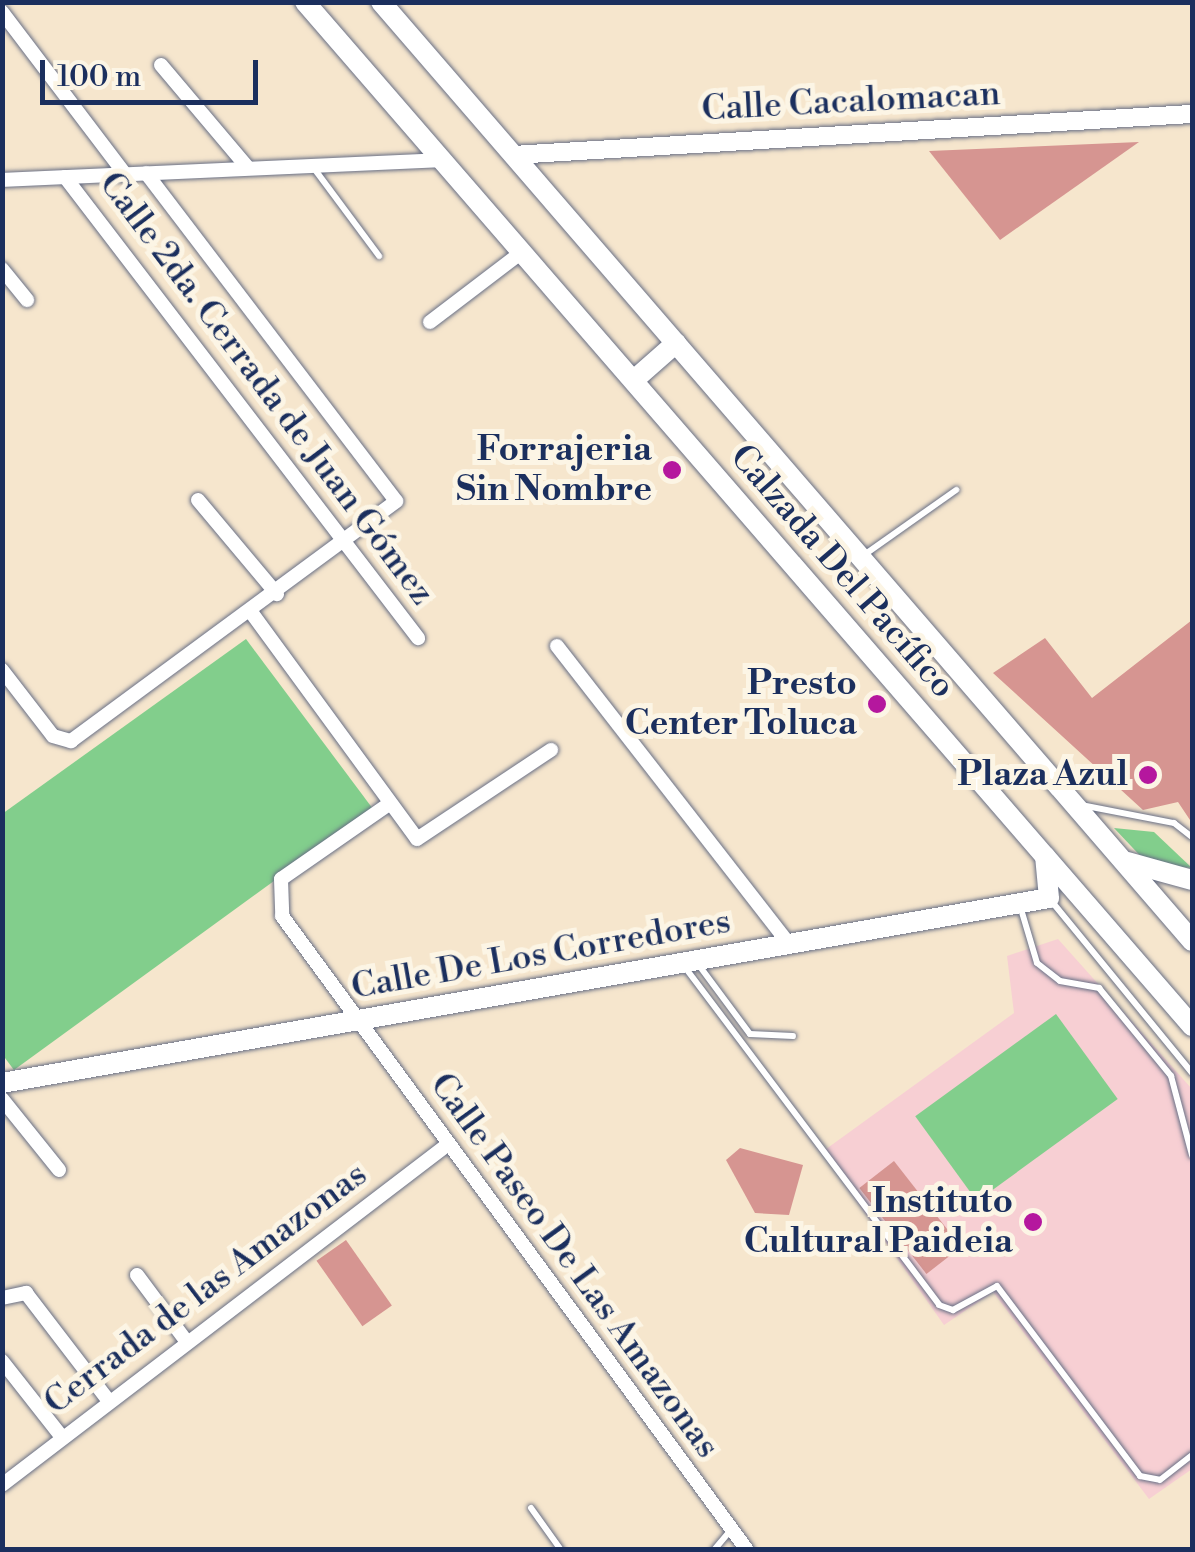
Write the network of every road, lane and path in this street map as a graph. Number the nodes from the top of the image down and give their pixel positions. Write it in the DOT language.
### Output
graph roads {
  1 [pos="305,2"];
  2 [pos="381,2"];
  3 [pos="2,12"];
  4 [pos="161,65"];
  5 [pos="1192,114"];
  6 [pos="513,155"];
  7 [pos="443,160"];
  8 [pos="312,166"];
  9 [pos="248,168"];
  10 [pos="146,173"];
  11 [pos="124,174"];
  12 [pos="66,177"];
  13 [pos="2,180"];
  14 [pos="522,252"];
  15 [pos="379,256"];
  16 [pos="2,268"];
  17 [pos="27,300"];
  18 [pos="430,322"];
  19 [pos="676,343"];
  20 [pos="634,380"];
  21 [pos="956,490"];
  22 [pos="198,500"];
  23 [pos="348,543"];
  24 [pos="859,558"];
  25 [pos="276,594"];
  26 [pos="251,612"];
  27 [pos="418,638"];
  28 [pos="557,646"];
  29 [pos="2,670"];
  30 [pos="551,750"];
  31 [pos="1074,803"];
  32 [pos="389,804"];
  33 [pos="1192,837"];
  34 [pos="1045,856"];
  35 [pos="1127,862"];
  36 [pos="1192,880"];
  37 [pos="1049,898"];
  38 [pos="1020,903"];
  39 [pos="1192,939"];
  40 [pos="788,944"];
  41 [pos="690,964"];
  42 [pos="352,1020"];
  43 [pos="1192,1026"];
  44 [pos="793,1036"];
  45 [pos="1192,1073"];
  46 [pos="2,1083"];
  47 [pos="2,1099"];
  48 [pos="447,1145"];
  49 [pos="1192,1155"];
  50 [pos="59,1170"];
  51 [pos="137,1275"];
  52 [pos="2,1298"];
  53 [pos="188,1342"];
  54 [pos="2,1361"];
  55 [pos="109,1401"];
  56 [pos="60,1436"];
  57 [pos="1192,1455"];
  58 [pos="2,1485"];
  59 [pos="531,1508"];
  60 [pos="732,1529"];
  61 [pos="561,1550"];
  62 [pos="714,1550"];
  63 [pos="746,1550"];
  1 -- 7 [label="main road, Calzada Del Pacífico"];
  2 -- 6 [label="main road, Calzada Del Pacífico"];
  3 -- 11 [label="street"];
  4 -- 9 [label="street"];
  5 -- 6 [label="street, Calle Cacalomacan"];
  6 -- 19 [label="main road, Calzada Del Pacífico"];
  7 -- 8 [label="street"];
  7 -- 14 [label="main road, Calzada Del Pacífico"];
  8 -- 9 [label="street"];
  8 -- 15 [label="lane"];
  9 -- 10 [label="street"];
  10 -- 11 [label="street"];
  10 -- 23 [label="street"];
  11 -- 12 [label="street"];
  12 -- 13 [label="street"];
  12 -- 23 [label="street, Calle 2da. Cerrada de Juan Gómez"];
  14 -- 18 [label="street"];
  14 -- 20 [label="main road, Calzada Del Pacífico"];
  16 -- 17 [label="street"];
  19 -- 20 [label="main road"];
  19 -- 24 [label="main road, Calzada Del Pacífico"];
  20 -- 34 [label="main road, Calzada Del Pacífico"];
  21 -- 24 [label="lane"];
  22 -- 25 [label="street"];
  23 -- 25 [label="street"];
  23 -- 27 [label="street, Calle 2da. Cerrada de Juan Gómez"];
  24 -- 31 [label="main road, Calzada Del Pacífico"];
  25 -- 26 [label="street"];
  26 -- 29 [label="street"];
  26 -- 32 [label="street"];
  28 -- 40 [label="street"];
  30 -- 32 [label="street"];
  31 -- 33 [label="lane"];
  31 -- 35 [label="main road, Calzada Del Pacífico"];
  32 -- 42 [label="street, Calle Paseo De Las Amazonas"];
  34 -- 37 [label="main road"];
  34 -- 43 [label="main road, Calzada Del Pacífico"];
  35 -- 36 [label="main road"];
  35 -- 39 [label="main road, Calzada Del Pacífico"];
  37 -- 38 [label="main road, Calle De Los Corredores"];
  37 -- 45 [label="lane"];
  38 -- 40 [label="main road, Calle De Los Corredores"];
  38 -- 49 [label="lane"];
  40 -- 41 [label="main road, Calle De Los Corredores"];
  41 -- 42 [label="main road, Calle De Los Corredores"];
  41 -- 44 [label="lane"];
  41 -- 57 [label="lane"];
  42 -- 46 [label="main road, Calle De Los Corredores"];
  42 -- 48 [label="street, Calle Paseo De Las Amazonas"];
  47 -- 50 [label="street"];
  48 -- 53 [label="street, Cerrada de las Amazonas"];
  48 -- 60 [label="street, Calle Paseo De Las Amazonas"];
  51 -- 53 [label="street"];
  52 -- 55 [label="street"];
  53 -- 55 [label="street, Cerrada de las Amazonas"];
  54 -- 56 [label="street"];
  55 -- 56 [label="street, Cerrada de las Amazonas"];
  56 -- 58 [label="street, Cerrada de las Amazonas"];
  59 -- 61 [label="lane"];
  60 -- 62 [label="lane"];
  60 -- 63 [label="street, Calle Paseo De Las Amazonas"];
}
